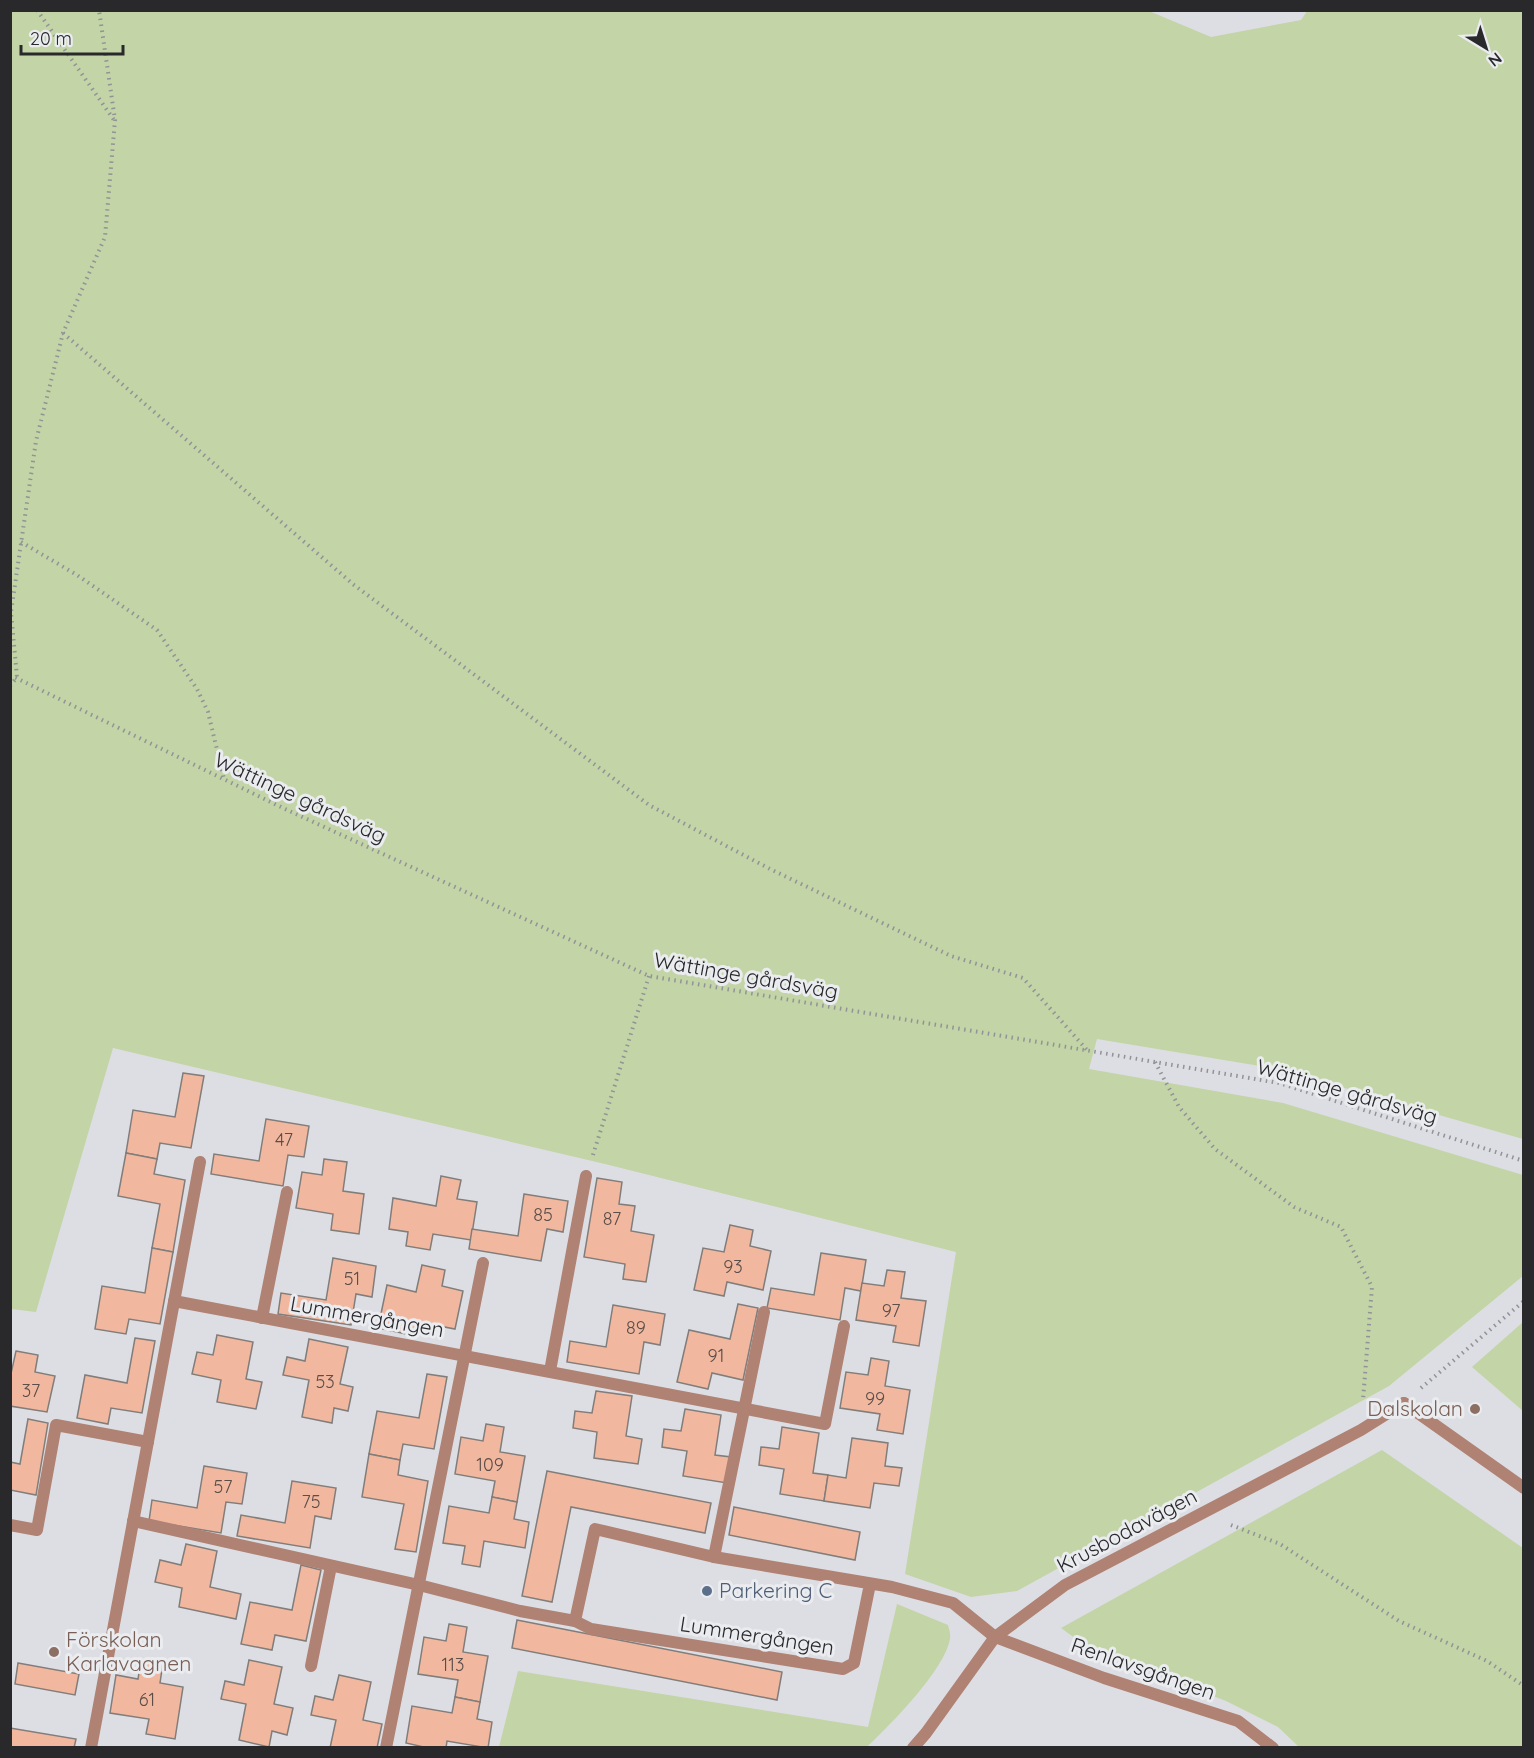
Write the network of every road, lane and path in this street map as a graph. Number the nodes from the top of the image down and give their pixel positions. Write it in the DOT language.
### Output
graph roads {
  1 [pos="37,10"];
  2 [pos="99,10"];
  3 [pos="115,120"];
  4 [pos="63,333"];
  5 [pos="21,542"];
  6 [pos="10,675"];
  7 [pos="17,678"];
  8 [pos="10,686"];
  9 [pos="224,779"];
  10 [pos="649,976"];
  11 [pos="1088,1050"];
  12 [pos="1155,1062"];
  13 [pos="1524,1161"];
  14 [pos="200,1162"];
  15 [pos="586,1176"];
  16 [pos="287,1192"];
  17 [pos="483,1263"];
  18 [pos="174,1301"];
  19 [pos="1524,1301"];
  20 [pos="764,1312"];
  21 [pos="262,1318"];
  22 [pos="844,1326"];
  23 [pos="465,1355"];
  24 [pos="550,1371"];
  25 [pos="1404,1402"];
  26 [pos="744,1409"];
  27 [pos="1361,1430"];
  28 [pos="148,1442"];
  29 [pos="1524,1488"];
  30 [pos="1200,1514"];
  31 [pos="133,1521"];
  32 [pos="10,1525"];
  33 [pos="714,1557"];
  34 [pos="331,1566"];
  35 [pos="870,1584"];
  36 [pos="419,1585"];
  37 [pos="575,1621"];
  38 [pos="995,1637"];
  39 [pos="311,1666"];
  40 [pos="1524,1686"];
  41 [pos="91,1748"];
  42 [pos="386,1748"];
  43 [pos="913,1748"];
  44 [pos="1273,1748"];
  1 -- 3 [label="path"];
  2 -- 3 [label="path"];
  3 -- 4 [label="path"];
  4 -- 5 [label="path"];
  4 -- 11 [label="path"];
  5 -- 7 [label="path"];
  5 -- 9 [label="path"];
  6 -- 7 [label="path, Wättinge gårdsväg"];
  7 -- 8 [label="path"];
  7 -- 9 [label="path, Wättinge gårdsväg"];
  9 -- 10 [label="path, Wättinge gårdsväg"];
  10 -- 11 [label="path, Wättinge gårdsväg"];
  10 -- 15 [label="path"];
  11 -- 12 [label="path, Wättinge gårdsväg"];
  12 -- 13 [label="path, Wättinge gårdsväg"];
  12 -- 27 [label="path"];
  14 -- 18 [label="street"];
  15 -- 24 [label="street"];
  16 -- 21 [label="street, Lummergången"];
  17 -- 23 [label="street, Lummergången"];
  18 -- 21 [label="street, Lummergången"];
  18 -- 28 [label="street"];
  19 -- 25 [label="path"];
  20 -- 26 [label="street"];
  21 -- 23 [label="street, Lummergången"];
  22 -- 26 [label="street, Lummergången"];
  23 -- 24 [label="street, Lummergången"];
  23 -- 36 [label="street, Lummergången"];
  24 -- 26 [label="street, Lummergången"];
  25 -- 27 [label="street, Krusbodavägen"];
  25 -- 29 [label="street"];
  26 -- 33 [label="street"];
  27 -- 30 [label="street, Krusbodavägen"];
  28 -- 31 [label="street"];
  28 -- 32 [label="street"];
  30 -- 38 [label="street, Krusbodavägen"];
  30 -- 40 [label="path"];
  31 -- 34 [label="street, Lummergången"];
  31 -- 41 [label="street"];
  33 -- 35 [label="street"];
  33 -- 37 [label="street"];
  34 -- 36 [label="street, Lummergången"];
  34 -- 39 [label="street"];
  35 -- 37 [label="street, Lummergången"];
  35 -- 38 [label="street"];
  36 -- 37 [label="street, Lummergången"];
  36 -- 42 [label="street, Lummergången"];
  38 -- 43 [label="street, Krusbodavägen"];
  38 -- 44 [label="street, Renlavsgången"];
}
